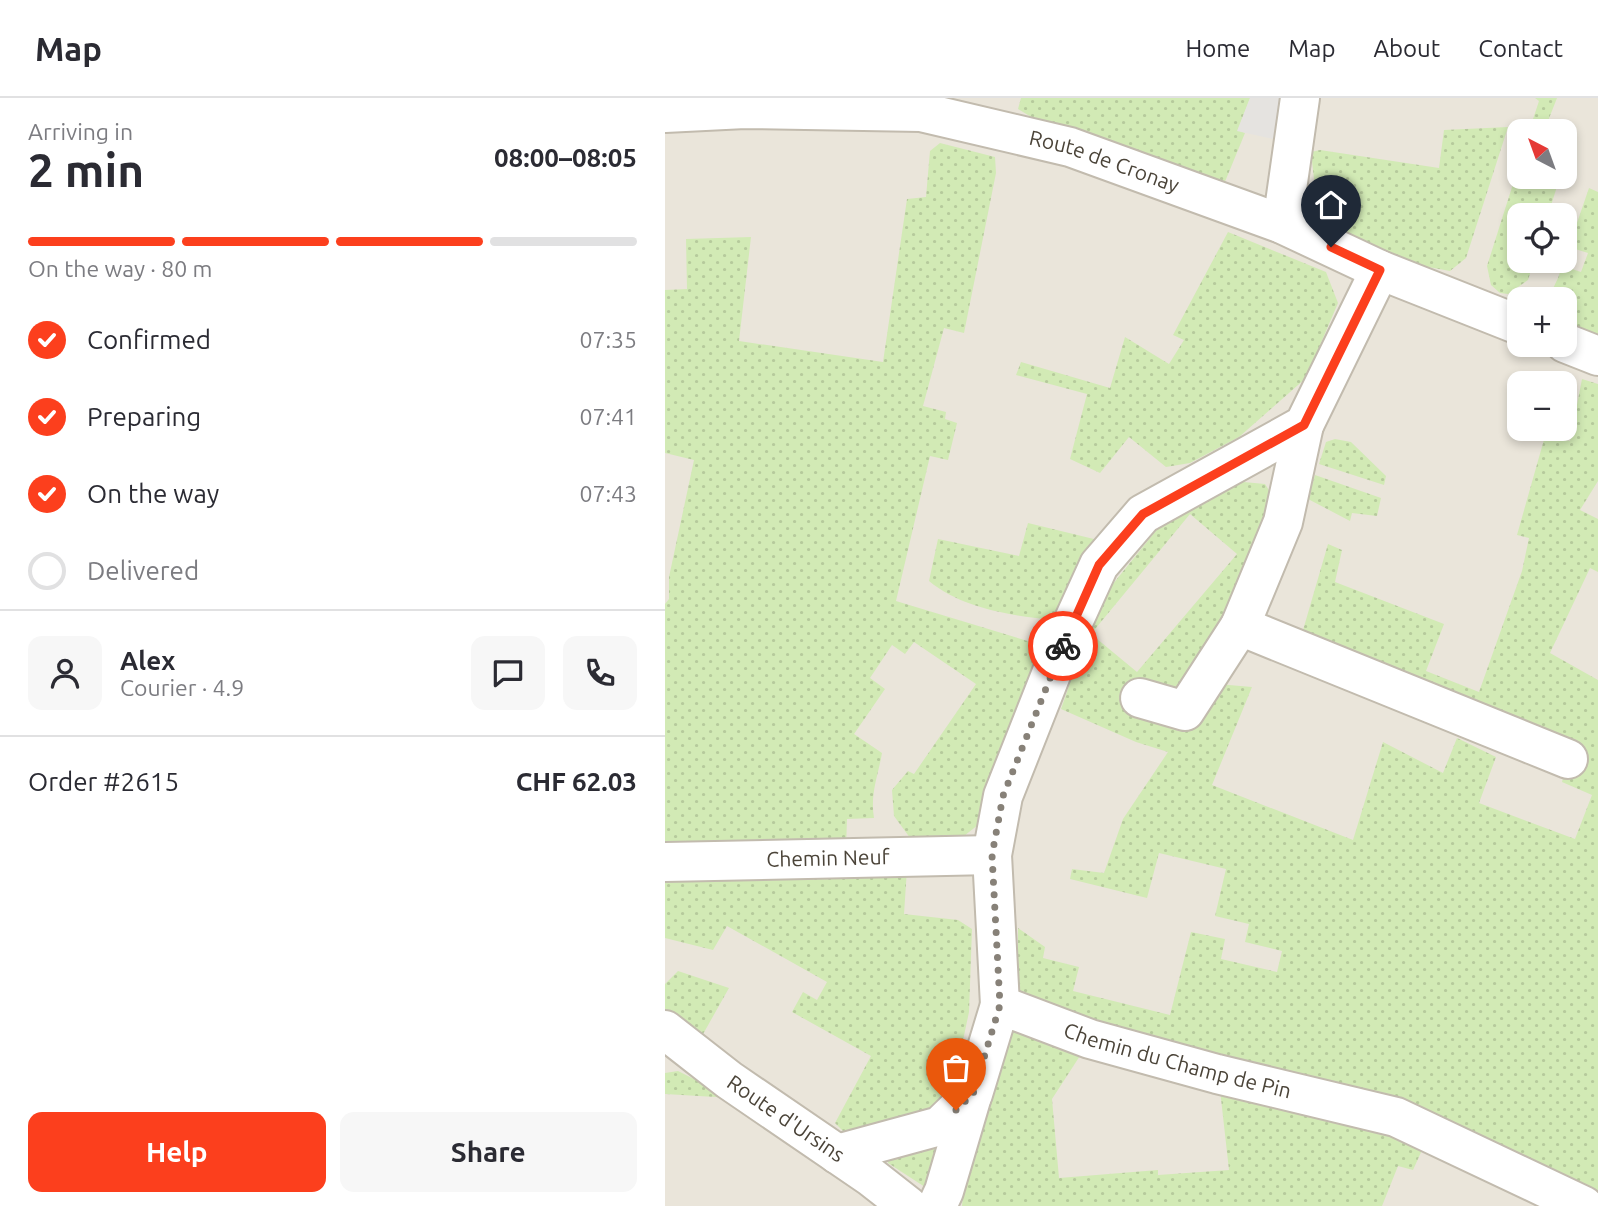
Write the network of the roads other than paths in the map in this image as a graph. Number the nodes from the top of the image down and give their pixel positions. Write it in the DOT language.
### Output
graph roads {
  1 [pos="1300,98"];
  2 [pos="665,113"];
  3 [pos="1282,224"];
  4 [pos="1380,270"];
  5 [pos="1507,320"];
  6 [pos="1577,348"];
  7 [pos="1598,356"];
  8 [pos="1304,425"];
  9 [pos="1240,626"];
  10 [pos="1140,698"];
  11 [pos="1568,759"];
  12 [pos="992,855"];
  13 [pos="665,862"];
  14 [pos="1000,1005"];
  15 [pos="665,1031"];
  16 [pos="973,1094"];
  17 [pos="837,1154"];
  18 [pos="908,1206"];
  19 [pos="937,1206"];
  20 [pos="1584,1206"];
  1 -- 3 [label="street"];
  2 -- 3 [label="street, Route de Cronay"];
  3 -- 4 [label="street, Route de Cronay"];
  4 -- 5 [label="street, Route de Cronay"];
  4 -- 8 [label="street"];
  6 -- 7 [label="street"];
  8 -- 9 [label="street"];
  8 -- 12 [label="street"];
  9 -- 10 [label="street"];
  9 -- 11 [label="street"];
  12 -- 13 [label="street, Chemin Neuf"];
  12 -- 14 [label="street"];
  14 -- 16 [label="street"];
  14 -- 20 [label="street, Chemin du Champ de Pin"];
  15 -- 17 [label="street, Route d'Ursins"];
  16 -- 17 [label="street"];
  16 -- 19 [label="street"];
  17 -- 18 [label="street, Route d'Ursins"];
}
